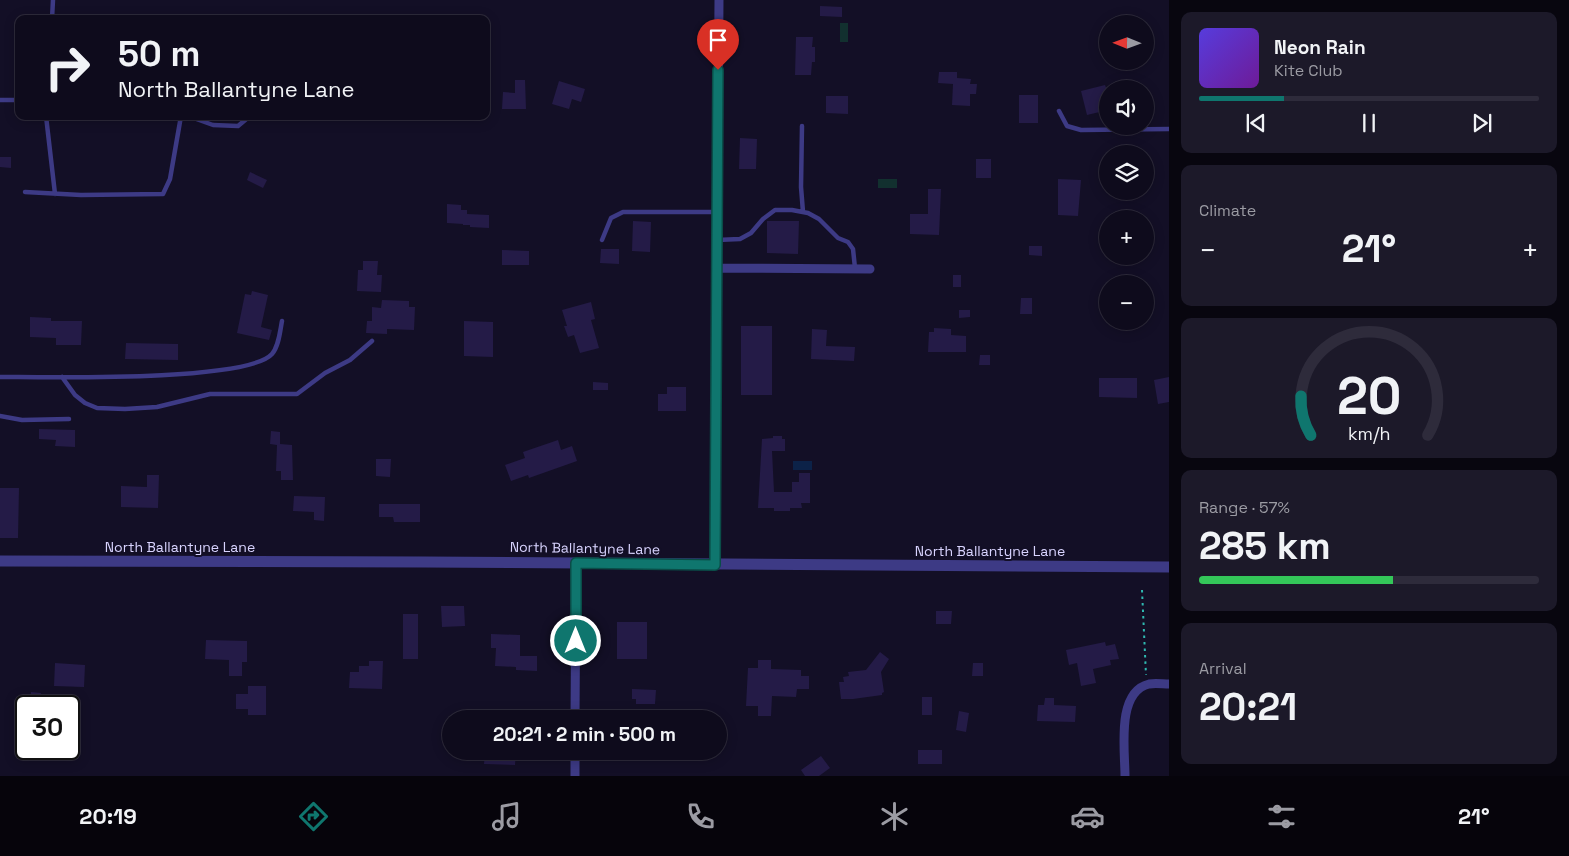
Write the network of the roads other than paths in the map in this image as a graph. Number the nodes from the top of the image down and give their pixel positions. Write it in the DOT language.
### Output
graph roads {
  1 [pos="53,0"];
  2 [pos="719,0"];
  3 [pos="52,15"];
  4 [pos="0,100"];
  5 [pos="15,100"];
  6 [pos="1059,111"];
  7 [pos="46,120"];
  8 [pos="180,120"];
  9 [pos="199,120"];
  10 [pos="245,120"];
  11 [pos="802,126"];
  12 [pos="1169,129"];
  13 [pos="25,192"];
  14 [pos="55,194"];
  15 [pos="718,212"];
  16 [pos="803,212"];
  17 [pos="602,240"];
  18 [pos="718,240"];
  19 [pos="717,268"];
  20 [pos="855,268"];
  21 [pos="870,269"];
  22 [pos="282,322"];
  23 [pos="372,341"];
  24 [pos="0,377"];
  25 [pos="62,377"];
  26 [pos="0,416"];
  27 [pos="69,419"];
  28 [pos="0,562"];
  29 [pos="576,563"];
  30 [pos="715,565"];
  31 [pos="1169,567"];
  32 [pos="1169,684"];
  33 [pos="576,710"];
  34 [pos="575,760"];
  35 [pos="575,776"];
  36 [pos="1125,776"];
  1 -- 3 [label="lane"];
  2 -- 15 [label="street"];
  4 -- 5 [label="lane"];
  6 -- 12 [label="lane"];
  7 -- 14 [label="lane"];
  8 -- 14 [label="lane"];
  9 -- 10 [label="lane"];
  11 -- 16 [label="lane"];
  13 -- 14 [label="lane"];
  15 -- 17 [label="lane"];
  15 -- 18 [label="street"];
  16 -- 18 [label="lane"];
  16 -- 20 [label="lane"];
  18 -- 19 [label="street"];
  19 -- 20 [label="street"];
  19 -- 30 [label="street"];
  20 -- 21 [label="street"];
  22 -- 25 [label="lane"];
  23 -- 25 [label="lane"];
  24 -- 25 [label="lane"];
  26 -- 27 [label="lane"];
  28 -- 29 [label="street, North Ballantyne Lane"];
  29 -- 30 [label="street, North Ballantyne Lane"];
  29 -- 33 [label="street"];
  30 -- 31 [label="street, North Ballantyne Lane"];
  32 -- 36 [label="street"];
  34 -- 35 [label="street"];
}
